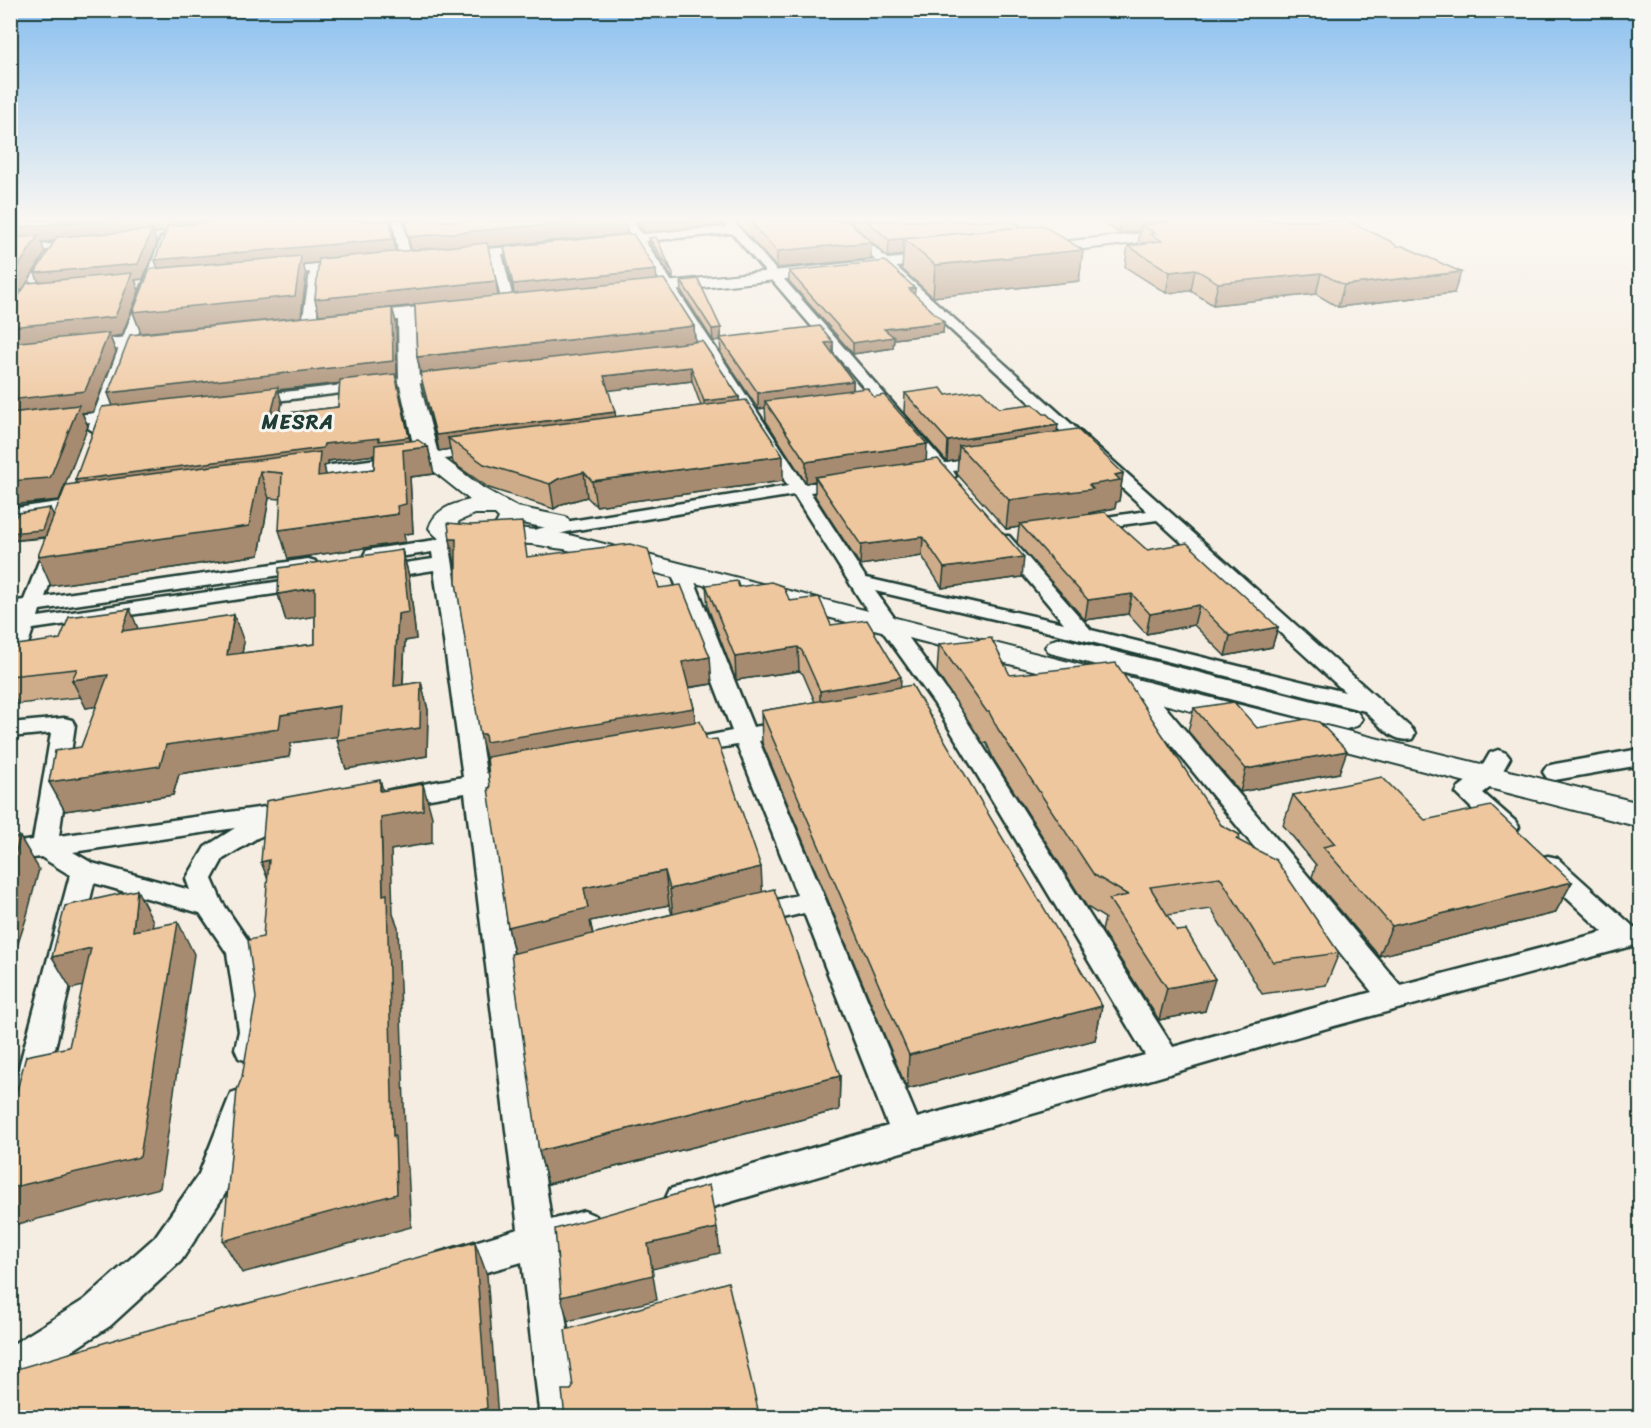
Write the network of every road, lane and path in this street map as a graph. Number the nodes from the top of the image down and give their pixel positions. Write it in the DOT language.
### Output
graph roads {
  1 [pos="148,288"];
  2 [pos="311,288"];
  3 [pos="509,288"];
  4 [pos="653,288"];
  5 [pos="670,288"];
  6 [pos="785,288"];
  7 [pos="911,288"];
  8 [pos="32,290"];
  9 [pos="62,292"];
  10 [pos="611,292"];
  11 [pos="10,297"];
  12 [pos="514,302"];
  13 [pos="20,311"];
  14 [pos="407,313"];
  15 [pos="303,324"];
  16 [pos="825,334"];
  17 [pos="801,336"];
  18 [pos="184,337"];
  19 [pos="127,343"];
  20 [pos="10,355"];
  21 [pos="466,374"];
  22 [pos="409,381"];
  23 [pos="882,399"];
  24 [pos="240,401"];
  25 [pos="858,402"];
  26 [pos="147,411"];
  27 [pos="759,415"];
  28 [pos="100,417"];
  29 [pos="730,419"];
  30 [pos="10,428"];
  31 [pos="92,439"];
  32 [pos="1087,447"];
  33 [pos="497,448"];
  34 [pos="1064,450"];
  35 [pos="1008,458"];
  36 [pos="434,463"];
  37 [pos="941,468"];
  38 [pos="894,475"];
  39 [pos="277,478"];
  40 [pos="76,483"];
  41 [pos="823,486"];
  42 [pos="956,486"];
  43 [pos="800,489"];
  44 [pos="103,501"];
  45 [pos="68,506"];
  46 [pos="503,510"];
  47 [pos="10,513"];
  48 [pos="1161,513"];
  49 [pos="571,526"];
  50 [pos="1069,527"];
  51 [pos="1023,534"];
  52 [pos="491,536"];
  53 [pos="531,536"];
  54 [pos="444,542"];
  55 [pos="360,566"];
  56 [pos="681,572"];
  57 [pos="865,591"];
  58 [pos="33,604"];
  59 [pos="10,608"];
  60 [pos="18,625"];
  61 [pos="891,626"];
  62 [pos="1084,634"];
  63 [pos="10,665"];
  64 [pos="1138,689"];
  65 [pos="1374,706"];
  66 [pos="815,724"];
  67 [pos="10,730"];
  68 [pos="1404,734"];
  69 [pos="745,736"];
  70 [pos="663,751"];
  71 [pos="1641,757"];
  72 [pos="1493,767"];
  73 [pos="546,771"];
  74 [pos="1555,772"];
  75 [pos="476,783"];
  76 [pos="1641,794"];
  77 [pos="370,800"];
  78 [pos="1641,815"];
  79 [pos="45,847"];
  80 [pos="10,852"];
  81 [pos="84,871"];
  82 [pos="813,901"];
  83 [pos="210,906"];
  84 [pos="720,924"];
  85 [pos="1394,998"];
  86 [pos="1166,1062"];
  87 [pos="25,1110"];
  88 [pos="908,1135"];
  89 [pos="650,1210"];
  90 [pos="616,1219"];
  91 [pos="537,1242"];
  92 [pos="424,1272"];
  93 [pos="10,1368"];
  94 [pos="54,1375"];
  95 [pos="10,1389"];
  96 [pos="560,1418"];
  1 -- 19 [label="street"];
  2 -- 15 [label="street"];
  3 -- 12 [label="street"];
  4 -- 10 [label="main road"];
  5 -- 27 [label="street"];
  6 -- 16 [label="street"];
  7 -- 32 [label="street"];
  8 -- 9 [label="street"];
  8 -- 11 [label="street"];
  8 -- 13 [label="street"];
  12 -- 14 [label="main road"];
  14 -- 15 [label="main road"];
  14 -- 22 [label="main road"];
  16 -- 17 [label="street"];
  16 -- 23 [label="street"];
  18 -- 19 [label="main road"];
  19 -- 20 [label="main road"];
  19 -- 28 [label="street"];
  21 -- 22 [label="street"];
  22 -- 24 [label="street"];
  22 -- 36 [label="main road"];
  23 -- 25 [label="street"];
  23 -- 37 [label="street"];
  26 -- 28 [label="street"];
  27 -- 29 [label="street"];
  27 -- 43 [label="street"];
  28 -- 30 [label="street"];
  28 -- 31 [label="street"];
  32 -- 34 [label="street"];
  32 -- 48 [label="street"];
  33 -- 36 [label="street"];
  35 -- 37 [label="street"];
  36 -- 39 [label="street"];
  36 -- 46 [label="main road"];
  36 -- 54 [label="main road"];
  37 -- 38 [label="street"];
  37 -- 42 [label="street"];
  40 -- 45 [label="street"];
  41 -- 43 [label="street"];
  43 -- 49 [label="street"];
  43 -- 57 [label="street"];
  44 -- 45 [label="street"];
  45 -- 47 [label="street"];
  45 -- 58 [label="street"];
  46 -- 49 [label="main road"];
  46 -- 52 [label="main road"];
  46 -- 54 [label="main road"];
  48 -- 50 [label="street"];
  48 -- 65 [label="street"];
  49 -- 53 [label="street"];
  49 -- 57 [label="main road"];
  51 -- 62 [label="street"];
  52 -- 53 [label="main road"];
  52 -- 54 [label="main road"];
  53 -- 56 [label="main road"];
  54 -- 55 [label="street"];
  54 -- 75 [label="street"];
  56 -- 61 [label="main road"];
  56 -- 69 [label="street"];
  57 -- 61 [label="street"];
  57 -- 62 [label="street"];
  57 -- 68 [label="main road"];
  58 -- 59 [label="street"];
  58 -- 60 [label="street"];
  58 -- 60 [label="street"];
  60 -- 63 [label="street"];
  61 -- 64 [label="main road"];
  61 -- 86 [label="street"];
  62 -- 65 [label="street"];
  64 -- 72 [label="main road"];
  64 -- 85 [label="street"];
  65 -- 68 [label="street"];
  66 -- 69 [label="street"];
  67 -- 79 [label="street"];
  68 -- 72 [label="main road"];
  69 -- 70 [label="street"];
  69 -- 82 [label="street"];
  71 -- 74 [label="street"];
  72 -- 74 [label="main road"];
  72 -- 78 [label="main road"];
  72 -- 85 [label="street"];
  73 -- 75 [label="street"];
  74 -- 76 [label="main road"];
  75 -- 77 [label="street"];
  75 -- 91 [label="street"];
  79 -- 80 [label="street"];
  79 -- 81 [label="street"];
  79 -- 83 [label="street"];
  81 -- 83 [label="street"];
  81 -- 87 [label="street"];
  82 -- 84 [label="street"];
  82 -- 88 [label="street"];
  83 -- 93 [label="street"];
  85 -- 86 [label="street"];
  86 -- 88 [label="street"];
  88 -- 89 [label="street"];
  90 -- 91 [label="street"];
  91 -- 92 [label="street"];
  91 -- 96 [label="street"];
  94 -- 95 [label="street"];
}
